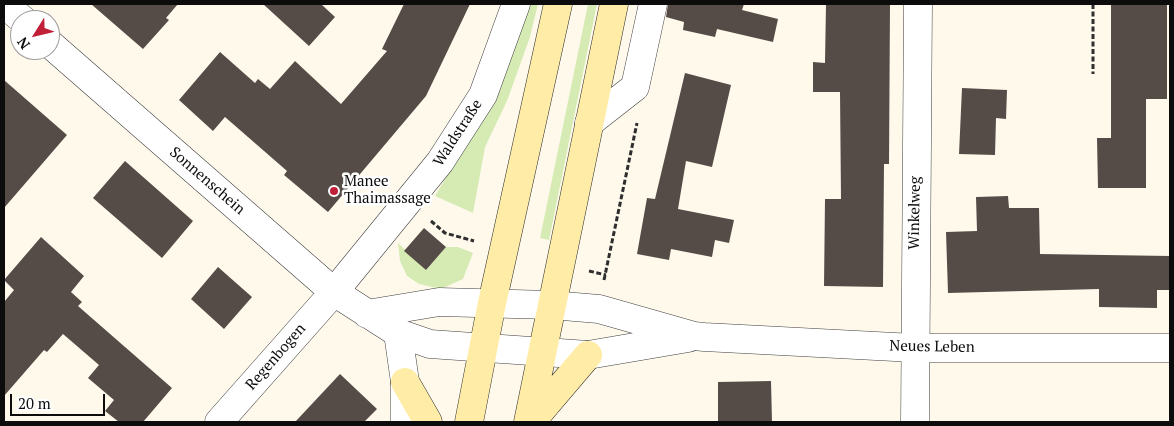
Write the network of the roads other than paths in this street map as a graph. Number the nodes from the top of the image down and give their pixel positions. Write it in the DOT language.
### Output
graph roads {
  1 [pos="516,4"];
  2 [pos="558,4"];
  3 [pos="614,4"];
  4 [pos="653,4"];
  5 [pos="918,4"];
  6 [pos="60,53"];
  7 [pos="589,123"];
  8 [pos="334,292"];
  9 [pos="492,303"];
  10 [pos="551,305"];
  11 [pos="367,314"];
  12 [pos="398,333"];
  13 [pos="694,336"];
  14 [pos="483,348"];
  15 [pos="914,348"];
  16 [pos="1170,348"];
  17 [pos="542,352"];
  18 [pos="588,355"];
  19 [pos="405,382"];
  20 [pos="219,422"];
  21 [pos="405,422"];
  22 [pos="428,422"];
  23 [pos="469,422"];
  24 [pos="530,422"];
  25 [pos="914,422"];
  1 -- 8 [label="street, Waldstraße"];
  2 -- 9 [label="main road"];
  3 -- 7 [label="main road"];
  4 -- 7 [label="street"];
  5 -- 15 [label="street, Winkelweg"];
  6 -- 8 [label="street, Sonnenschein"];
  7 -- 10 [label="main road"];
  8 -- 11 [label="street, Sonnenschein"];
  8 -- 20 [label="street, Regenbogen"];
  9 -- 10 [label="street"];
  9 -- 11 [label="street"];
  9 -- 14 [label="main road"];
  10 -- 13 [label="street, Neues Leben"];
  10 -- 17 [label="main road"];
  11 -- 12 [label="street, Sonnenschein"];
  12 -- 14 [label="street, Sonnenschein"];
  12 -- 19 [label="street"];
  13 -- 15 [label="street, Neues Leben"];
  13 -- 18 [label="street, Neues Leben"];
  14 -- 17 [label="street"];
  14 -- 23 [label="main road"];
  15 -- 16 [label="street, Neues Leben"];
  15 -- 25 [label="street, Winkelweg"];
  17 -- 18 [label="street, Neues Leben"];
  17 -- 24 [label="main road"];
  18 -- 24 [label="main road"];
  19 -- 21 [label="street"];
  19 -- 22 [label="main road"];
}
